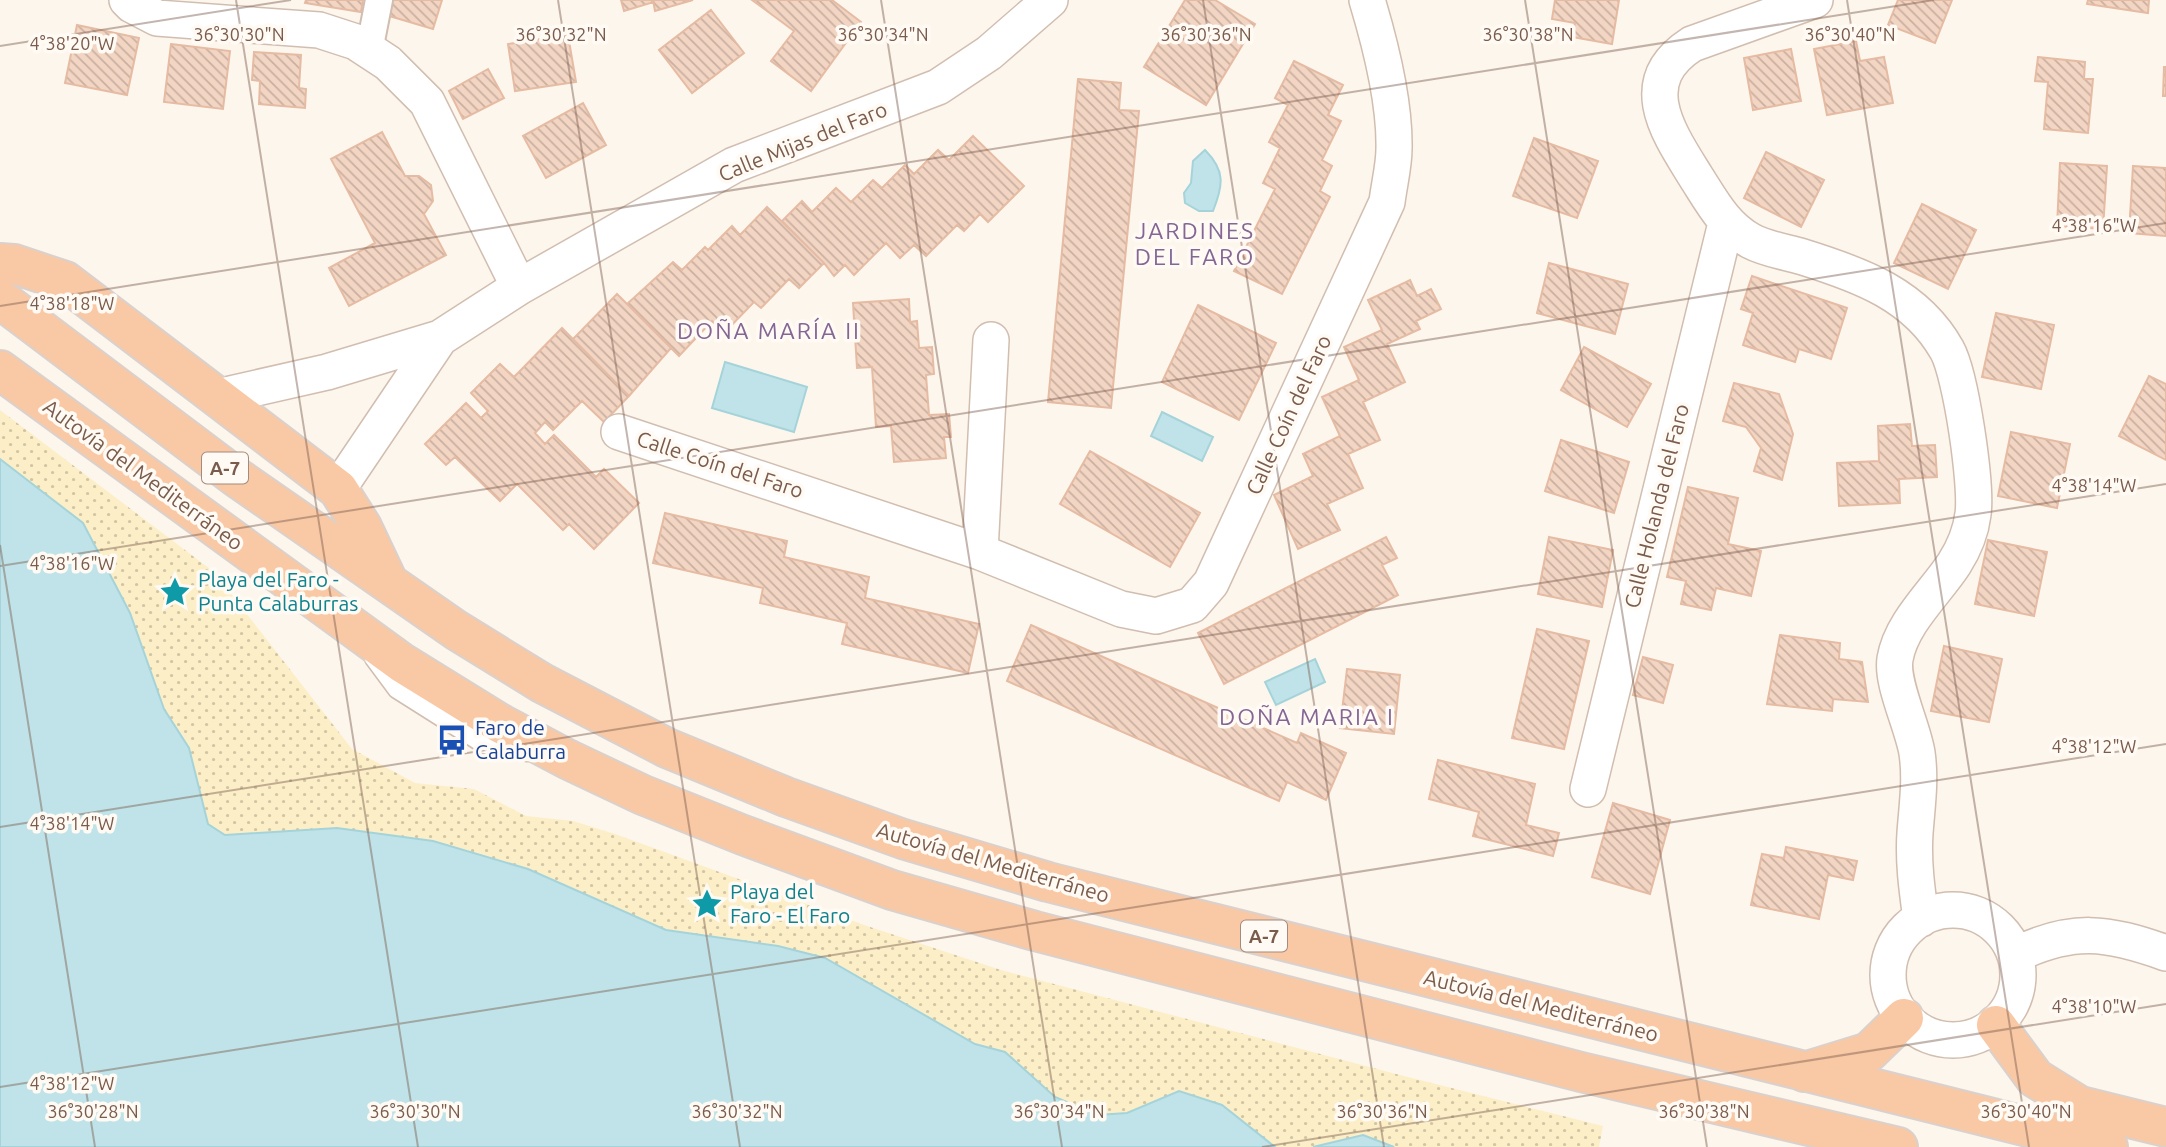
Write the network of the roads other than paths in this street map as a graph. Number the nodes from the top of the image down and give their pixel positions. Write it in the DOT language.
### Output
graph roads {
  1 [pos="127,0"];
  2 [pos="379,0"];
  3 [pos="1050,0"];
  4 [pos="1367,0"];
  5 [pos="1815,0"];
  6 [pos="369,51"];
  7 [pos="1726,223"];
  8 [pos="0,263"];
  9 [pos="519,288"];
  10 [pos="0,299"];
  11 [pos="440,338"];
  12 [pos="991,340"];
  13 [pos="0,370"];
  14 [pos="217,397"];
  15 [pos="619,432"];
  16 [pos="338,489"];
  17 [pos="980,552"];
  18 [pos="389,584"];
  19 [pos="1588,789"];
  20 [pos="1922,919"];
  21 [pos="2166,953"];
  22 [pos="2015,955"];
  23 [pos="1904,1018"];
  24 [pos="1996,1025"];
  25 [pos="1803,1072"];
  26 [pos="2166,1127"];
  27 [pos="1898,1147"];
  28 [pos="2108,1147"];
  1 -- 6 [label="street"];
  2 -- 6 [label="street"];
  3 -- 9 [label="street, Calle Mijas del Faro"];
  4 -- 17 [label="street, Calle Coín del Faro"];
  5 -- 7 [label="street"];
  6 -- 9 [label="street"];
  7 -- 19 [label="street, Calle Holanda del Faro"];
  7 -- 20 [label="street"];
  8 -- 14 [label="highway"];
  9 -- 11 [label="street, Calle Mijas del Faro"];
  10 -- 18 [label="highway, Autovía del Mediterráneo / A-7"];
  11 -- 14 [label="street"];
  11 -- 16 [label="street"];
  12 -- 17 [label="street"];
  13 -- 27 [label="highway, Autovía del Mediterráneo / A-7"];
  14 -- 16 [label="highway"];
  15 -- 17 [label="street, Calle Coín del Faro"];
  16 -- 18 [label="highway"];
  18 -- 25 [label="highway, Autovía del Mediterráneo / A-7"];
  20 -- 22 [label="street"];
  20 -- 23 [label="street"];
  21 -- 22 [label="street"];
  22 -- 24 [label="street"];
  23 -- 24 [label="street"];
  23 -- 25 [label="highway"];
  24 -- 26 [label="highway"];
  25 -- 28 [label="highway, Autovía del Mediterráneo / A-7"];
}
